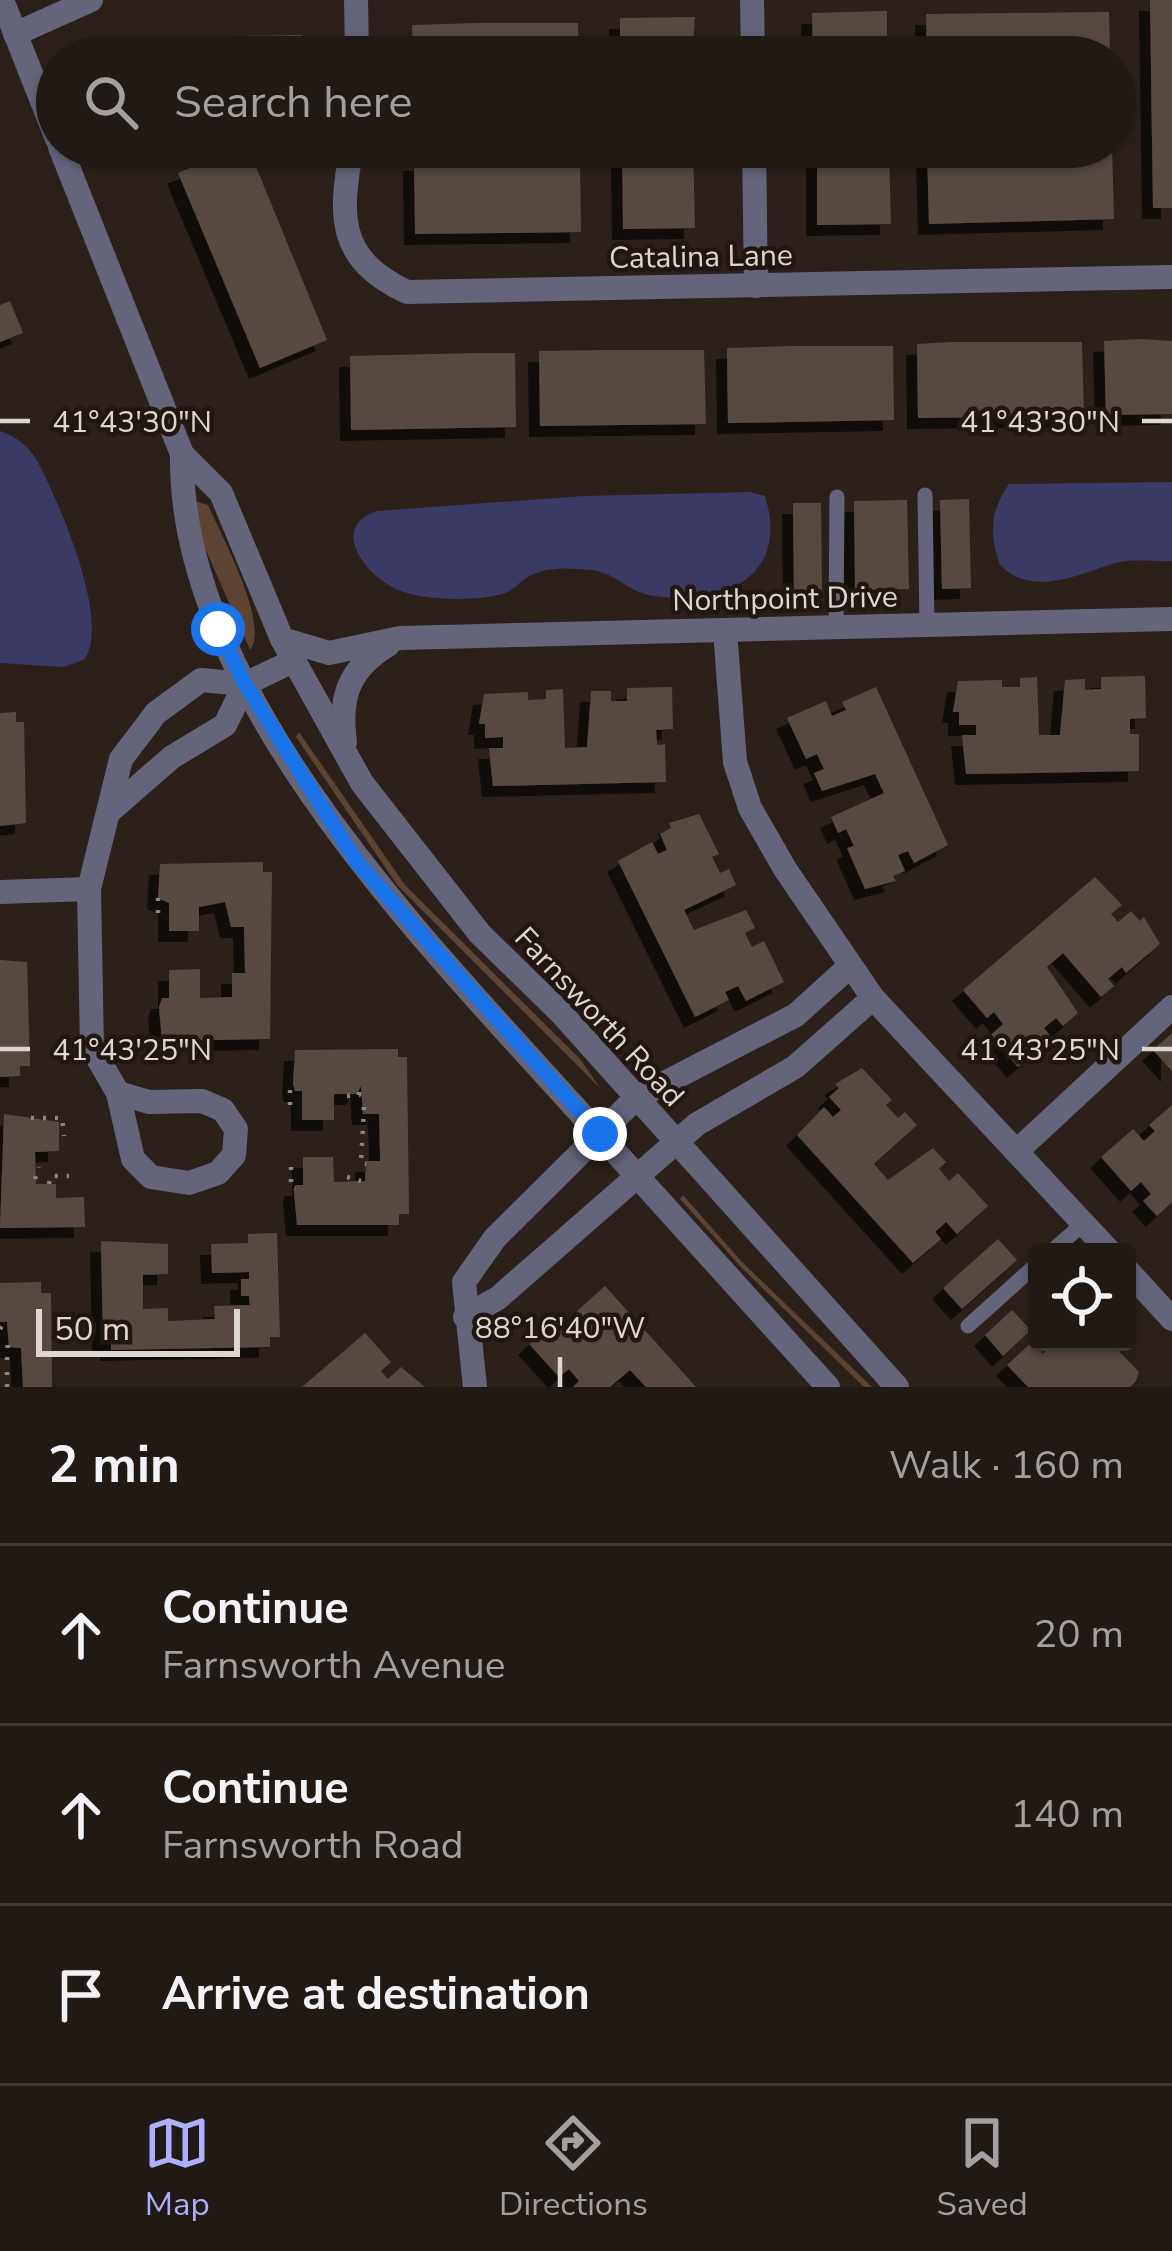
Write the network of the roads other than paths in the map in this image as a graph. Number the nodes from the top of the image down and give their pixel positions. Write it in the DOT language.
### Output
graph roads {
  1 [pos="2,0"];
  2 [pos="91,0"];
  3 [pos="356,0"];
  4 [pos="752,0"];
  5 [pos="15,34"];
  6 [pos="357,36"];
  7 [pos="753,36"];
  8 [pos="36,87"];
  9 [pos="68,168"];
  10 [pos="349,168"];
  11 [pos="754,168"];
  12 [pos="1172,278"];
  13 [pos="756,286"];
  14 [pos="182,454"];
  15 [pos="925,495"];
  16 [pos="837,496"];
  17 [pos="1172,619"];
  18 [pos="927,626"];
  19 [pos="836,628"];
  20 [pos="724,631"];
  21 [pos="400,638"];
  22 [pos="287,650"];
  23 [pos="245,684"];
  24 [pos="346,757"];
  25 [pos="110,811"];
  26 [pos="89,889"];
  27 [pos="0,892"];
  28 [pos="849,967"];
  29 [pos="873,998"];
  30 [pos="1172,1006"];
  31 [pos="118,1094"];
  32 [pos="636,1098"];
  33 [pos="600,1134"];
  34 [pos="674,1144"];
  35 [pos="1017,1151"];
  36 [pos="635,1174"];
  37 [pos="1084,1223"];
  38 [pos="1061,1243"];
  39 [pos="1102,1243"];
  40 [pos="1028,1272"];
  41 [pos="1136,1280"];
  42 [pos="465,1317"];
  43 [pos="1172,1319"];
  44 [pos="968,1326"];
  45 [pos="475,1387"];
  46 [pos="828,1387"];
  47 [pos="897,1387"];
  1 -- 5 [label="street"];
  2 -- 5 [label="street"];
  3 -- 6 [label="street"];
  4 -- 7 [label="street"];
  5 -- 8 [label="street"];
  9 -- 14 [label="street"];
  10 -- 13 [label="street, Catalina Lane"];
  11 -- 13 [label="street"];
  12 -- 13 [label="street, Catalina Lane"];
  14 -- 22 [label="street, Farnsworth Road"];
  14 -- 23 [label="street"];
  15 -- 18 [label="lane"];
  16 -- 19 [label="lane"];
  17 -- 18 [label="street, Northpoint Drive"];
  18 -- 19 [label="street, Northpoint Drive"];
  19 -- 20 [label="street, Northpoint Drive"];
  20 -- 21 [label="street, Northpoint Drive"];
  20 -- 28 [label="street"];
  21 -- 22 [label="street, Northpoint Drive"];
  21 -- 24 [label="street"];
  22 -- 23 [label="street"];
  22 -- 24 [label="street, Farnsworth Road"];
  23 -- 25 [label="street"];
  23 -- 25 [label="street"];
  23 -- 33 [label="street"];
  24 -- 32 [label="street, Farnsworth Road"];
  25 -- 26 [label="street"];
  26 -- 27 [label="street"];
  26 -- 31 [label="street"];
  28 -- 29 [label="street"];
  28 -- 32 [label="street"];
  29 -- 34 [label="street"];
  29 -- 35 [label="street"];
  30 -- 35 [label="street"];
  31 -- 31 [label="street"];
  32 -- 33 [label="street"];
  32 -- 34 [label="street, Farnsworth Road"];
  33 -- 36 [label="street"];
  33 -- 42 [label="street"];
  34 -- 36 [label="street"];
  34 -- 47 [label="street, Farnsworth Road"];
  35 -- 37 [label="street"];
  36 -- 42 [label="street"];
  36 -- 46 [label="street"];
  37 -- 38 [label="lane"];
  37 -- 39 [label="street"];
  40 -- 44 [label="lane"];
  41 -- 43 [label="street"];
  42 -- 45 [label="street"];
}
